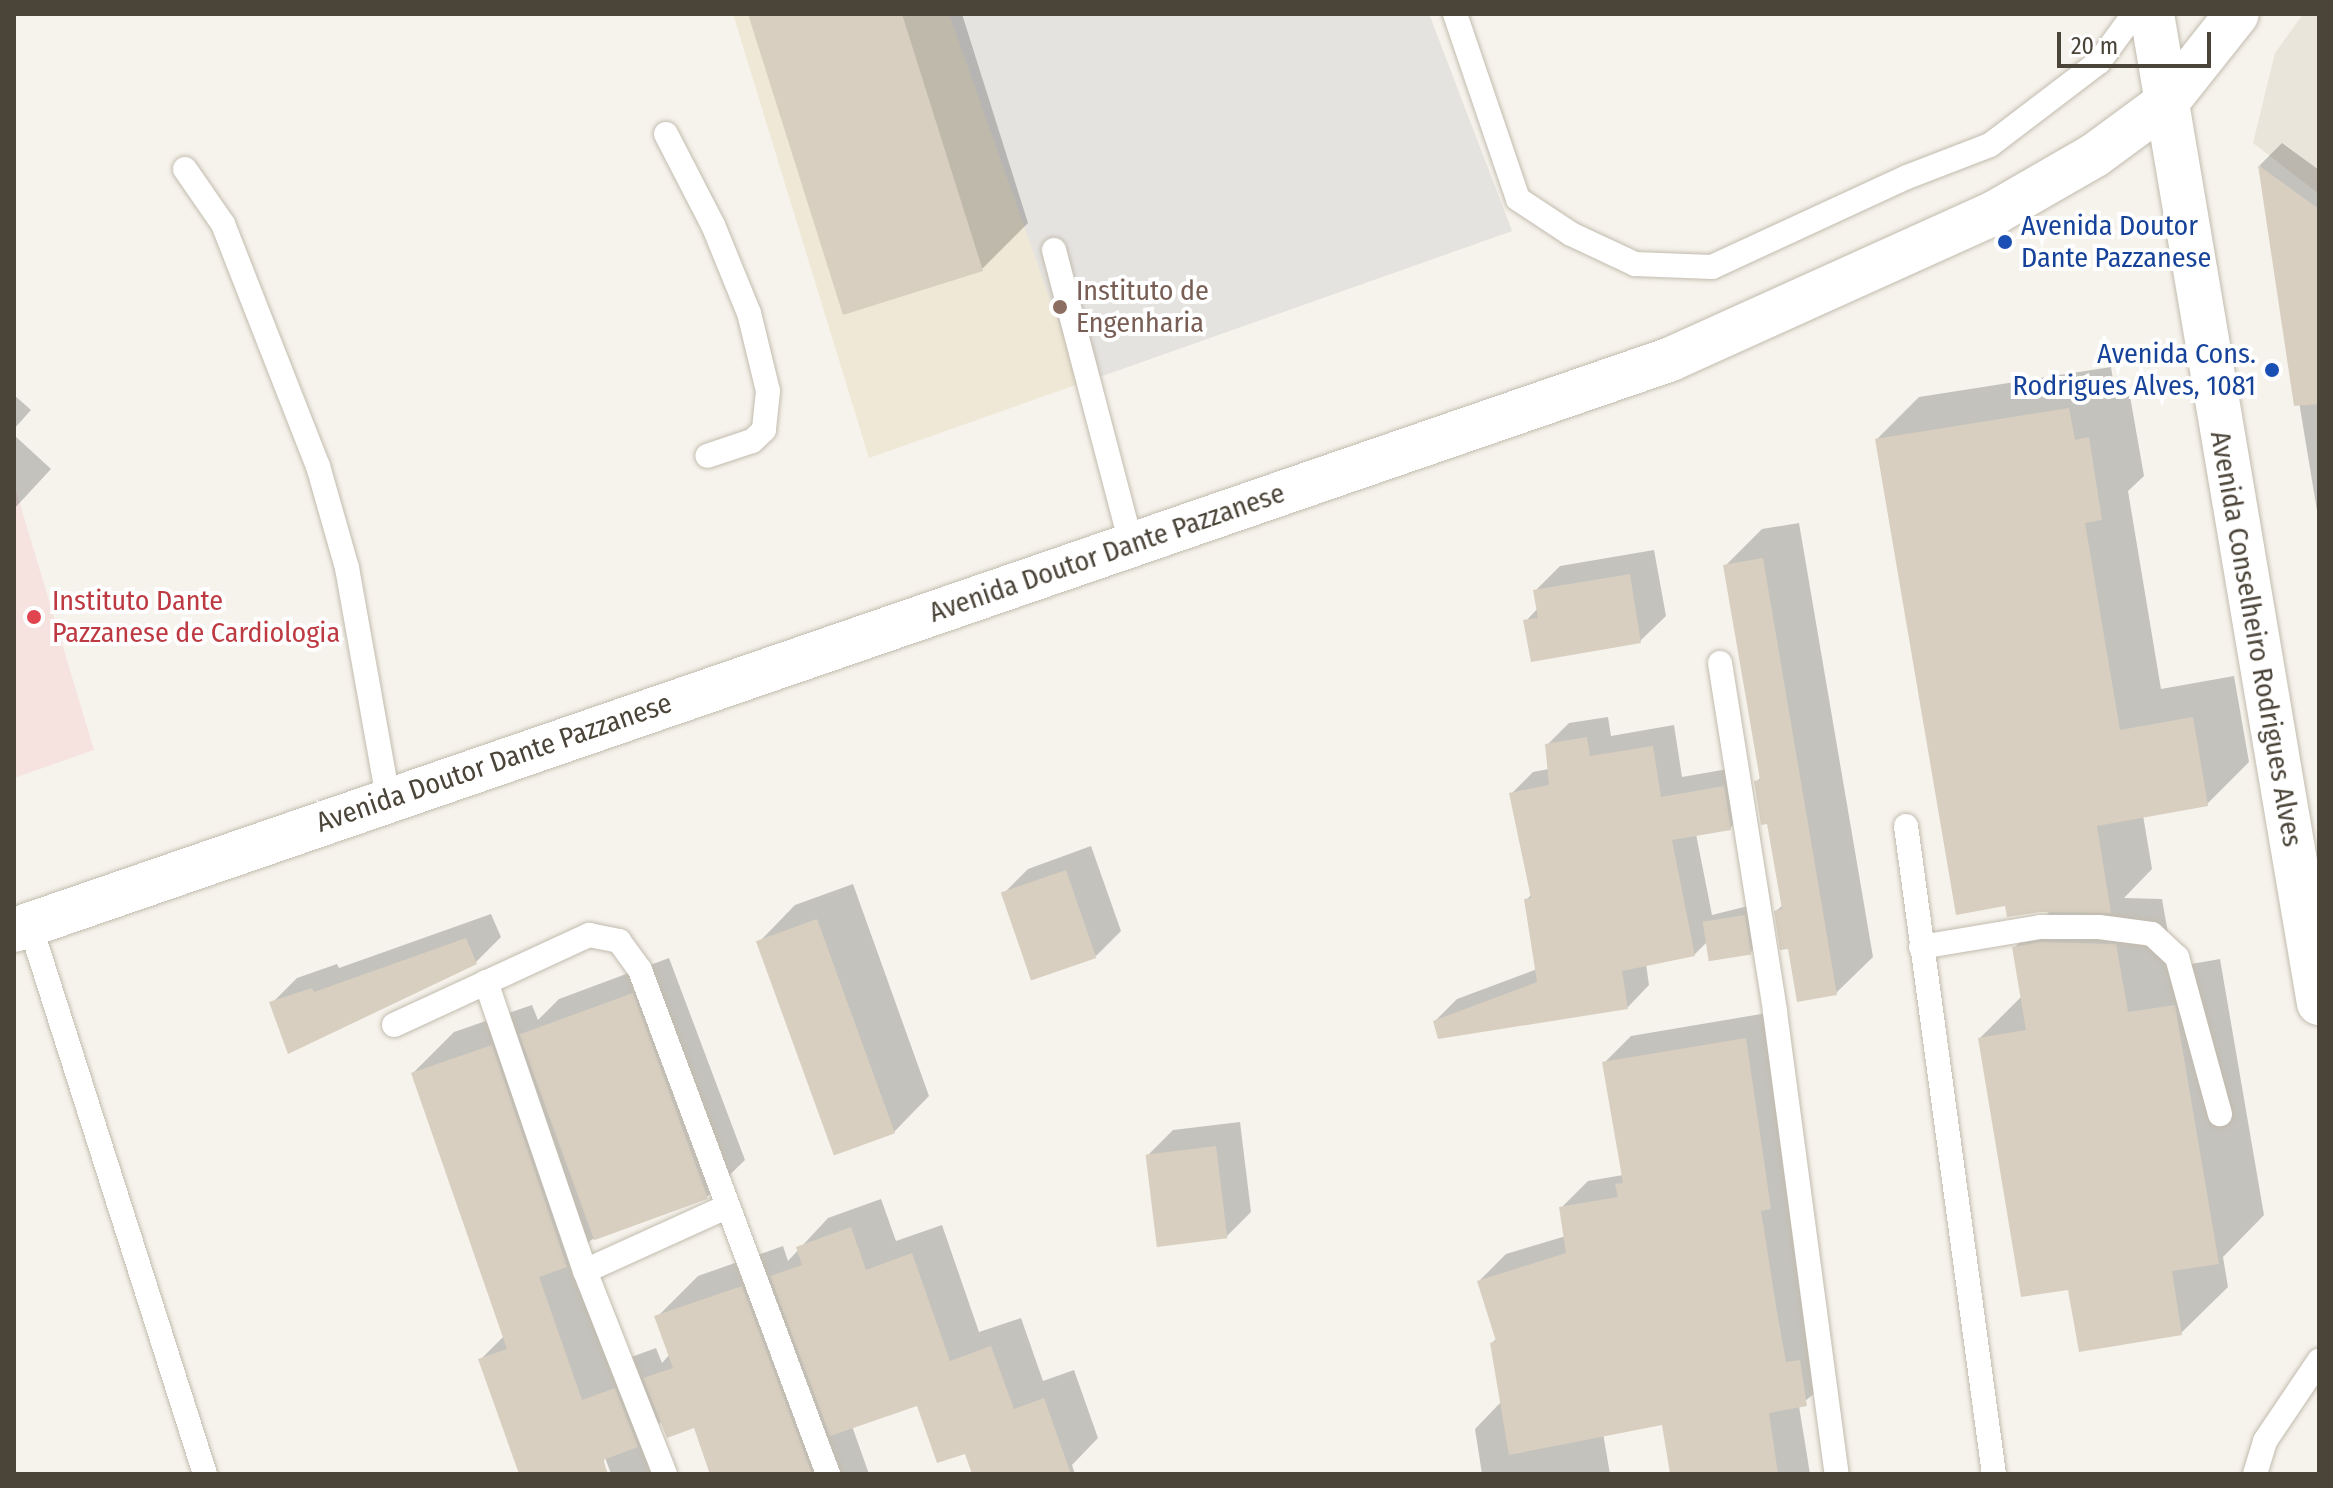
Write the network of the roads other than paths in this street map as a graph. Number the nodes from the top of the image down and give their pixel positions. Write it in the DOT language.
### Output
graph roads {
  1 [pos="1455,14"];
  2 [pos="2134,14"];
  3 [pos="2152,14"];
  4 [pos="2237,14"];
  5 [pos="2167,102"];
  6 [pos="666,134"];
  7 [pos="185,169"];
  8 [pos="1054,250"];
  9 [pos="707,456"];
  10 [pos="1131,544"];
  11 [pos="1720,663"];
  12 [pos="388,799"];
  13 [pos="1906,826"];
  14 [pos="22,928"];
  15 [pos="1921,947"];
  16 [pos="486,982"];
  17 [pos="2319,1003"];
  18 [pos="394,1025"];
  19 [pos="2220,1114"];
  20 [pos="726,1207"];
  21 [pos="585,1271"];
  22 [pos="2319,1361"];
  23 [pos="205,1474"];
  24 [pos="665,1474"];
  25 [pos="828,1474"];
  26 [pos="1837,1474"];
  27 [pos="1994,1474"];
  28 [pos="2255,1474"];
  1 -- 2 [label="lane"];
  3 -- 5 [label="street, Avenida Conselheiro Rodrigues Alves"];
  4 -- 5 [label="street"];
  5 -- 10 [label="street, Avenida Doutor Dante Pazzanese"];
  5 -- 17 [label="street, Avenida Conselheiro Rodrigues Alves"];
  6 -- 9 [label="lane"];
  7 -- 12 [label="lane"];
  8 -- 10 [label="lane"];
  10 -- 12 [label="street, Avenida Doutor Dante Pazzanese"];
  11 -- 26 [label="lane"];
  12 -- 14 [label="street, Avenida Doutor Dante Pazzanese"];
  13 -- 15 [label="lane"];
  14 -- 23 [label="lane"];
  15 -- 19 [label="lane"];
  15 -- 27 [label="lane"];
  16 -- 18 [label="lane"];
  16 -- 20 [label="lane"];
  16 -- 21 [label="lane"];
  20 -- 21 [label="lane"];
  20 -- 25 [label="lane"];
  21 -- 24 [label="lane"];
  22 -- 28 [label="lane"];
}
